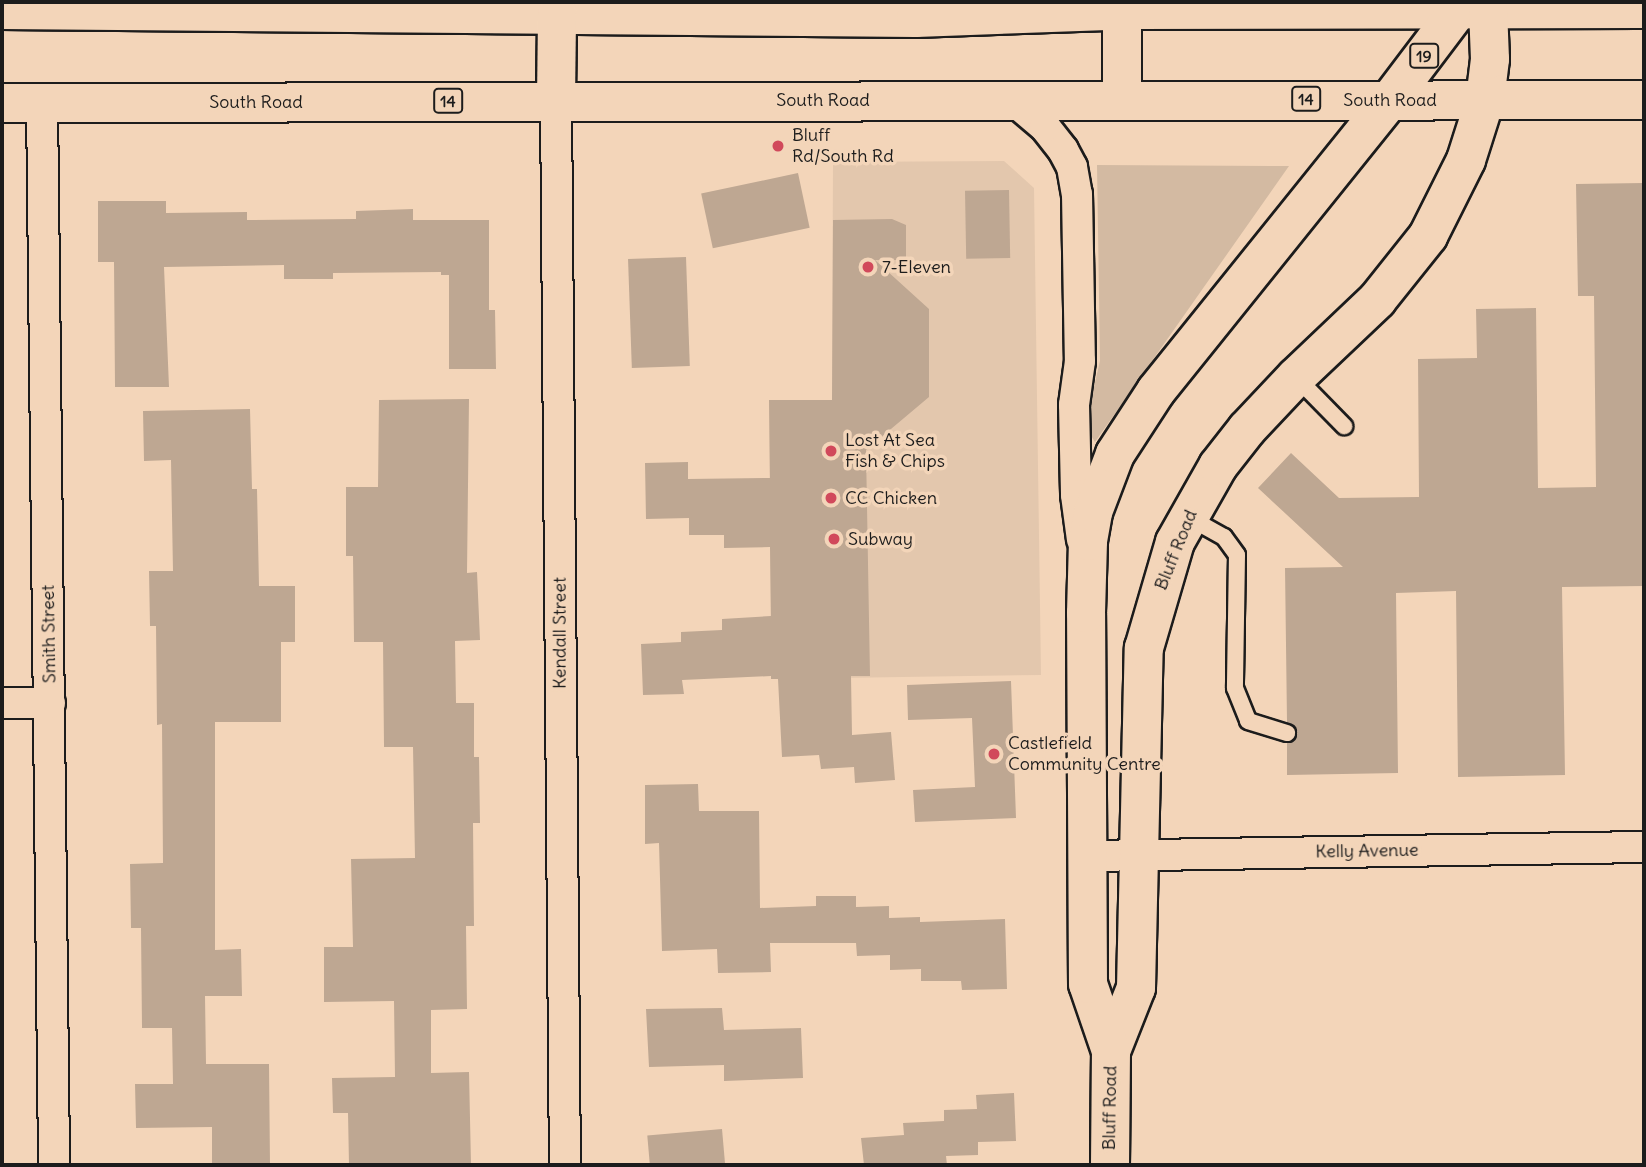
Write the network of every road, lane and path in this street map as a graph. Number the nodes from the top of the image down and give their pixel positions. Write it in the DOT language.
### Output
graph roads {
  1 [pos="1474,6"];
  2 [pos="305,7"];
  3 [pos="1644,9"];
  4 [pos="2,10"];
  5 [pos="890,10"];
  6 [pos="1122,11"];
  7 [pos="557,14"];
  8 [pos="1012,99"];
  9 [pos="556,100"];
  10 [pos="1122,100"];
  11 [pos="1390,100"];
  12 [pos="1485,100"];
  13 [pos="1644,100"];
  14 [pos="42,102"];
  15 [pos="2,103"];
  16 [pos="1296,377"];
  17 [pos="1344,426"];
  18 [pos="1188,517"];
  19 [pos="1087,575"];
  20 [pos="2,703"];
  21 [pos="50,703"];
  22 [pos="1287,733"];
  23 [pos="1644,846"];
  24 [pos="1140,855"];
  25 [pos="1089,856"];
  26 [pos="1111,1051"];
  27 [pos="54,1165"];
  28 [pos="565,1165"];
  29 [pos="1110,1165"];
  1 -- 3 [label="main road"];
  1 -- 6 [label="main road"];
  1 -- 11 [label="main road, 19"];
  1 -- 12 [label="main road, 19"];
  2 -- 4 [label="main road"];
  2 -- 7 [label="main road"];
  5 -- 6 [label="main road"];
  5 -- 7 [label="main road"];
  6 -- 10 [label="main road"];
  7 -- 9 [label="main road"];
  8 -- 9 [label="main road, South Road / 14"];
  8 -- 10 [label="main road, South Road / 14"];
  8 -- 19 [label="street, Bluff Road"];
  9 -- 14 [label="main road, South Road / 14"];
  9 -- 28 [label="street, Kendall Street"];
  10 -- 11 [label="main road, South Road / 14"];
  11 -- 12 [label="main road, South Road / 14"];
  11 -- 19 [label="main road, Bluff Road / 19"];
  12 -- 13 [label="main road, South Road / 14"];
  12 -- 16 [label="main road, Bluff Road / 19"];
  14 -- 15 [label="main road, South Road / 14"];
  14 -- 21 [label="street, Smith Street"];
  16 -- 17 [label="lane"];
  16 -- 18 [label="main road, Bluff Road / 19"];
  18 -- 22 [label="lane"];
  18 -- 24 [label="main road, Bluff Road / 19"];
  19 -- 25 [label="main road, Bluff Road / 19"];
  20 -- 21 [label="street"];
  21 -- 27 [label="street, Smith Street"];
  23 -- 24 [label="street, Kelly Avenue"];
  24 -- 25 [label="street, Kelly Avenue"];
  24 -- 26 [label="main road, Bluff Road / 19"];
  25 -- 26 [label="main road, Bluff Road / 19"];
  26 -- 29 [label="main road, Bluff Road / 19"];
}
